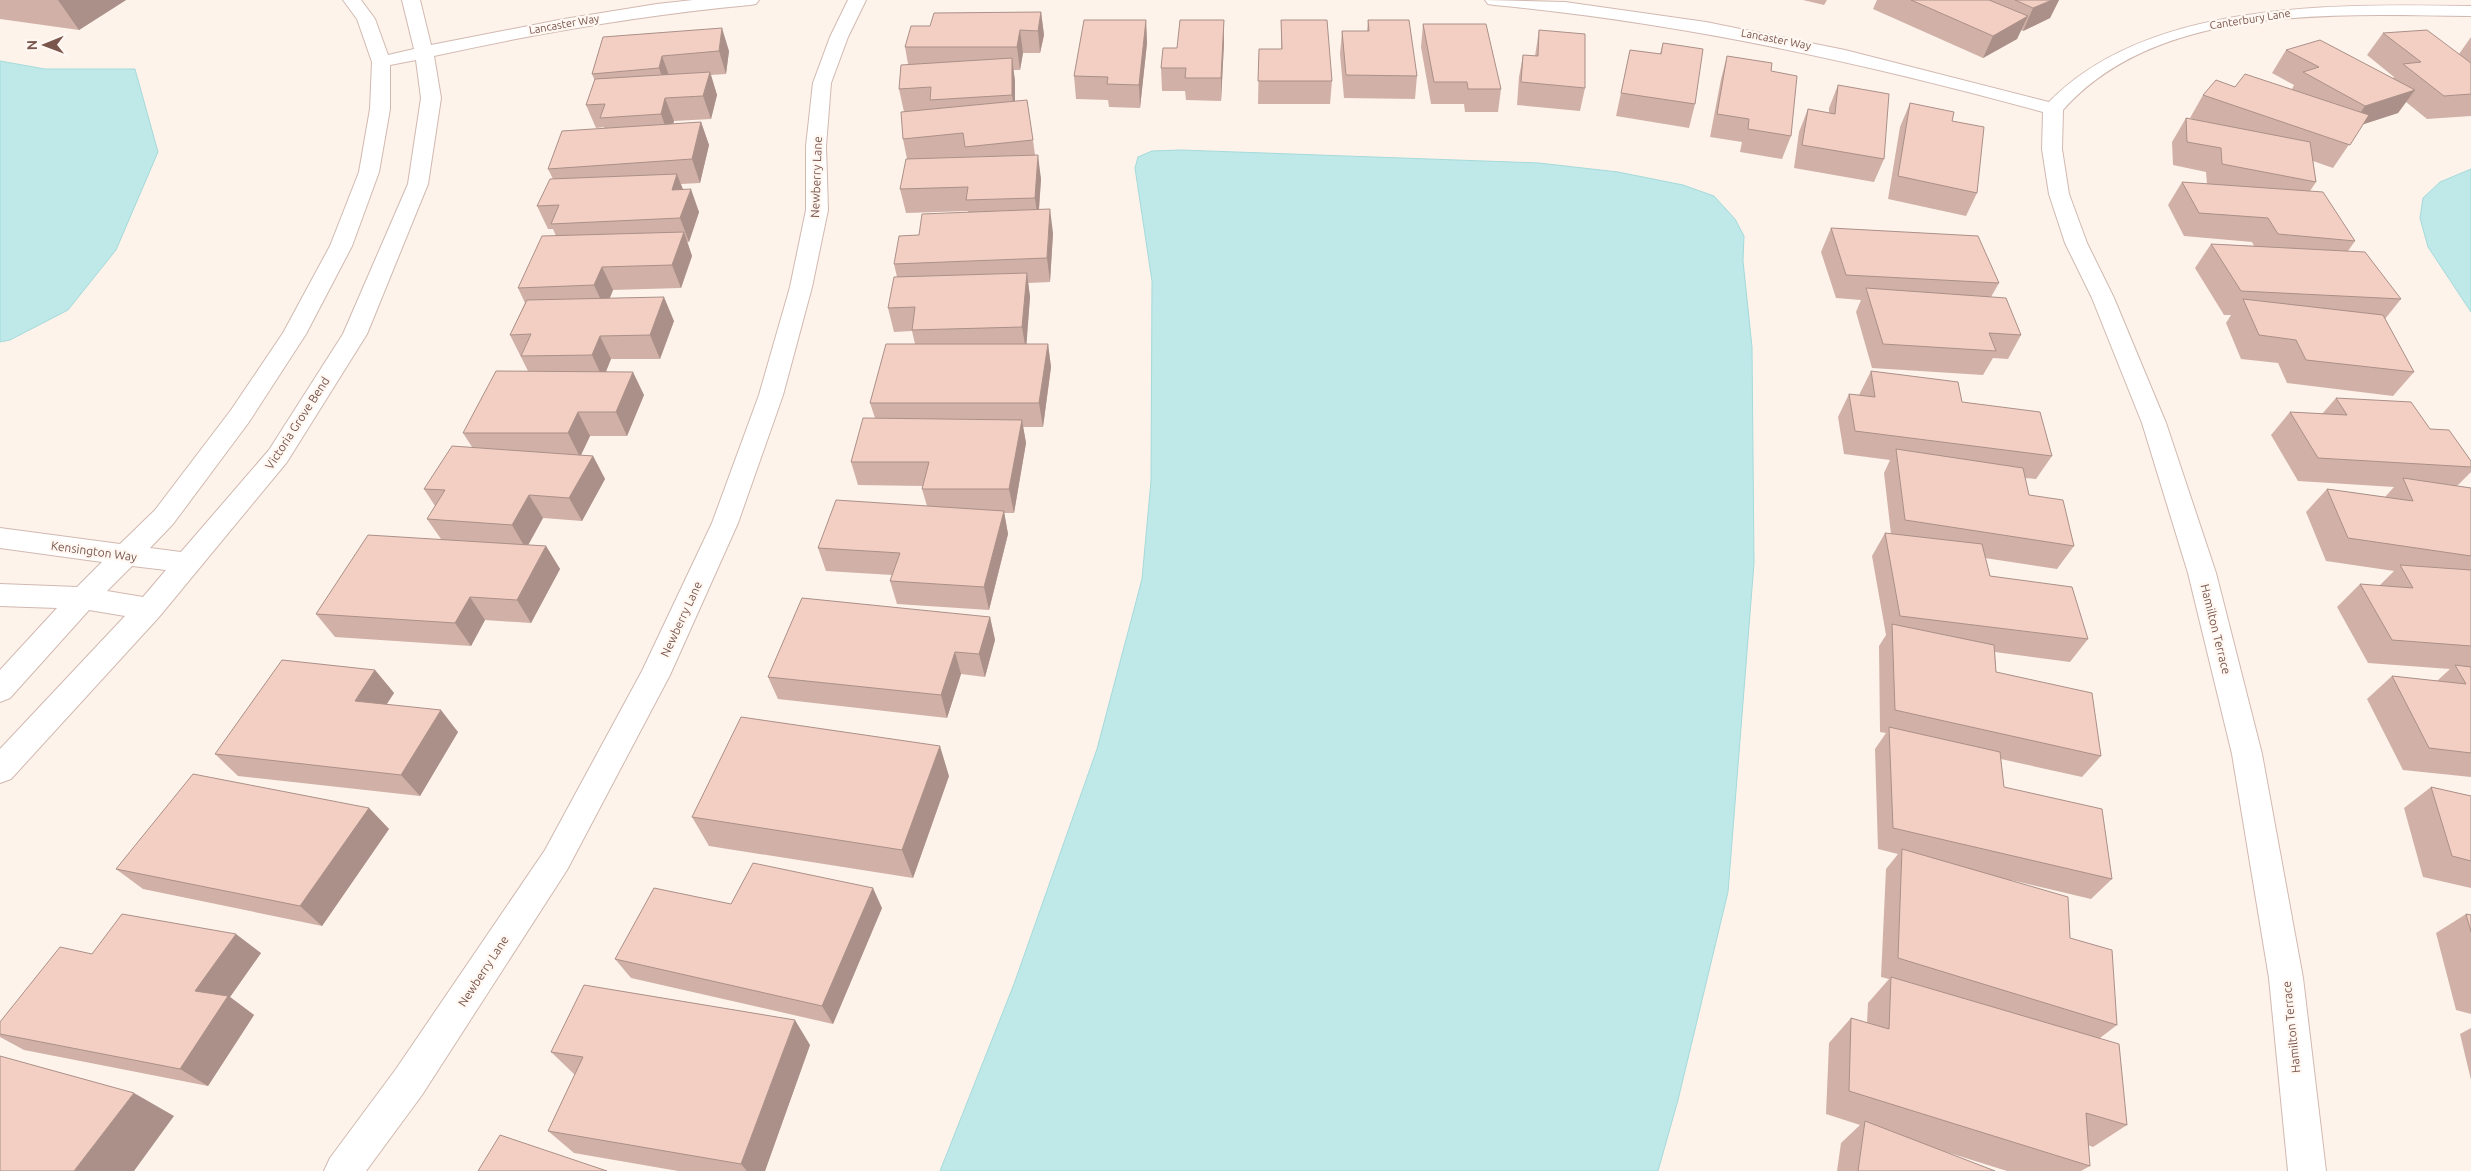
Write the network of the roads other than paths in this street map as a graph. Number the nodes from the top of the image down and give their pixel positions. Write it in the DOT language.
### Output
graph roads {
  1 [pos="352,0"];
  2 [pos="411,0"];
  3 [pos="750,0"];
  4 [pos="857,0"];
  5 [pos="1494,0"];
  6 [pos="2471,11"];
  7 [pos="424,52"];
  8 [pos="381,62"];
  9 [pos="2053,109"];
  10 [pos="0,538"];
  11 [pos="125,556"];
  12 [pos="188,563"];
  13 [pos="0,595"];
  14 [pos="83,598"];
  15 [pos="149,609"];
  16 [pos="0,690"];
  17 [pos="0,770"];
  18 [pos="343,1171"];
  19 [pos="2307,1171"];
  1 -- 8 [label="street"];
  2 -- 7 [label="street, Victoria Grove Bend"];
  3 -- 7 [label="street, Lancaster Way"];
  4 -- 18 [label="street, Newberry Lane"];
  5 -- 9 [label="street, Lancaster Way"];
  6 -- 9 [label="street, Canterbury Lane"];
  7 -- 8 [label="street, Lancaster Way"];
  7 -- 12 [label="street, Victoria Grove Bend"];
  8 -- 11 [label="street"];
  9 -- 19 [label="street, Hamilton Terrace"];
  10 -- 11 [label="street, Kensington Way"];
  11 -- 12 [label="street, Kensington Way"];
  11 -- 14 [label="street"];
  12 -- 15 [label="street, Victoria Grove Bend"];
  13 -- 14 [label="street"];
  14 -- 15 [label="street"];
  14 -- 16 [label="street"];
  15 -- 17 [label="street, Victoria Grove Bend"];
}
